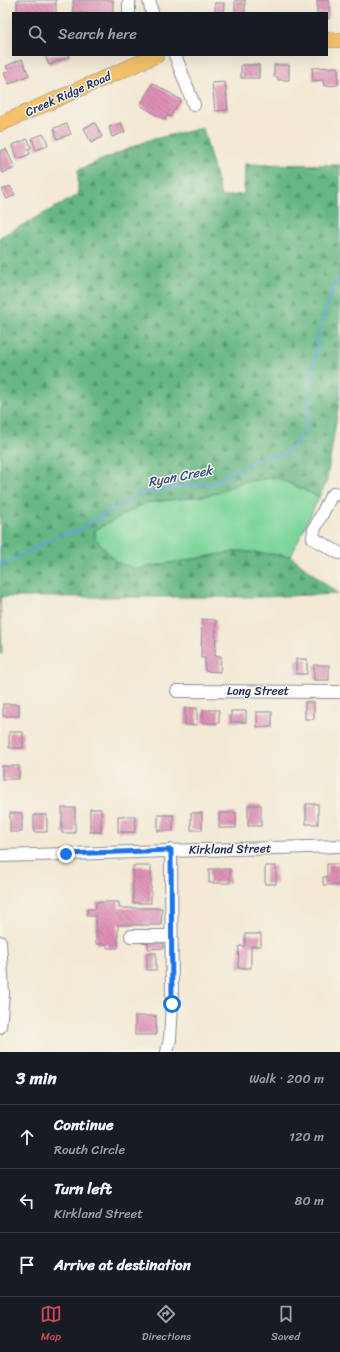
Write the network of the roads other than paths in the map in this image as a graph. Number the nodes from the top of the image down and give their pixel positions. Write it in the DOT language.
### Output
graph roads {
  1 [pos="129,0"];
  2 [pos="149,0"];
  3 [pos="129,12"];
  4 [pos="152,12"];
  5 [pos="328,40"];
  6 [pos="340,40"];
  7 [pos="155,56"];
  8 [pos="175,56"];
  9 [pos="194,105"];
  10 [pos="0,124"];
  11 [pos="340,495"];
  12 [pos="338,553"];
  13 [pos="177,691"];
  14 [pos="340,692"];
  15 [pos="340,846"];
  16 [pos="171,850"];
  17 [pos="0,856"];
  18 [pos="131,936"];
  19 [pos="171,936"];
  20 [pos="0,942"];
  21 [pos="0,1027"];
  22 [pos="167,1052"];
  1 -- 3 [label="street"];
  2 -- 4 [label="street"];
  5 -- 6 [label="main road"];
  7 -- 10 [label="main road, Creek Ridge Road"];
  8 -- 9 [label="street"];
  11 -- 12 [label="street"];
  13 -- 14 [label="street, Long Street"];
  15 -- 16 [label="street, Kirkland Street"];
  16 -- 17 [label="street, Kirkland Street"];
  16 -- 19 [label="street"];
  18 -- 19 [label="street"];
  19 -- 22 [label="street"];
  20 -- 21 [label="street"];
}
